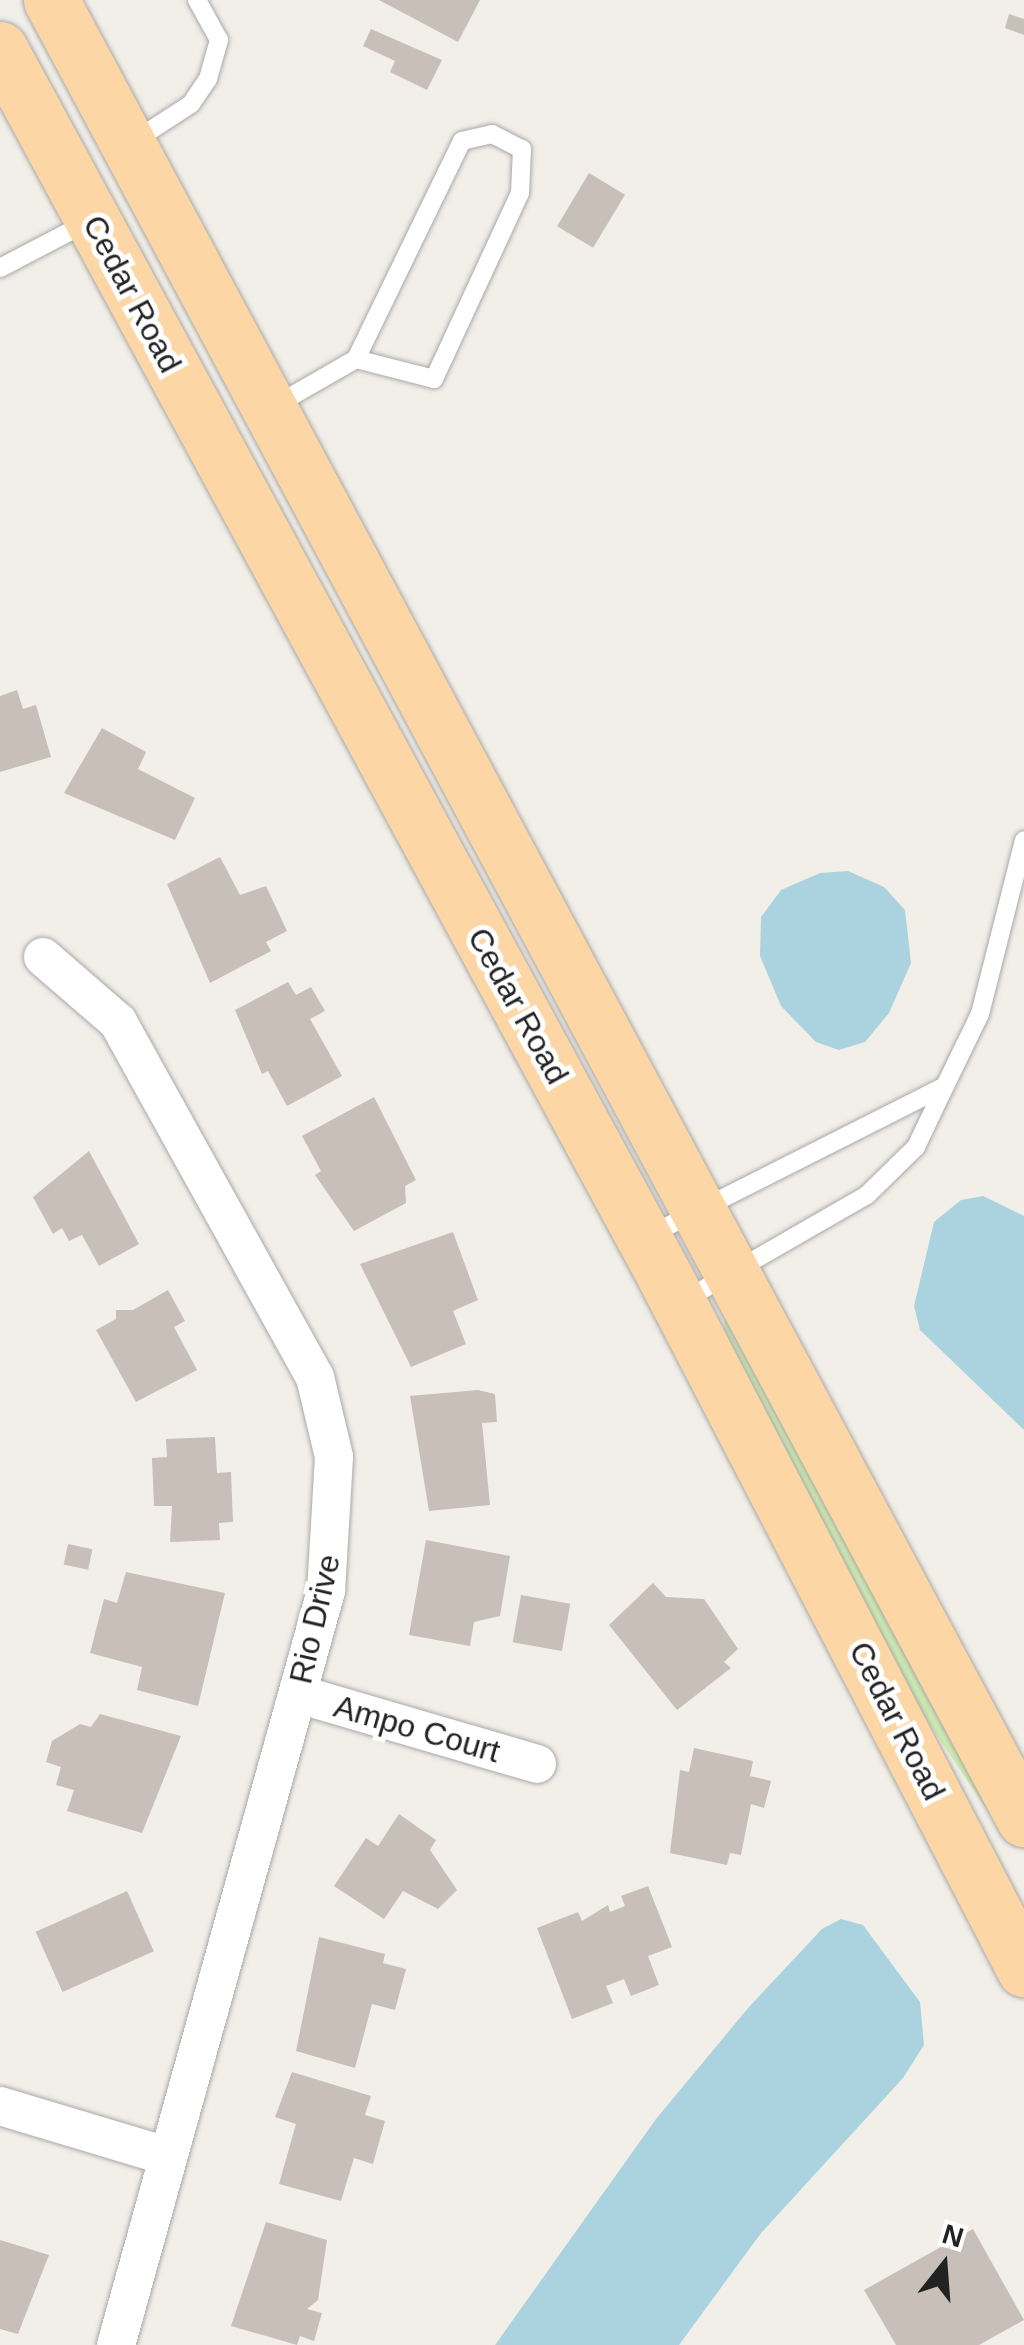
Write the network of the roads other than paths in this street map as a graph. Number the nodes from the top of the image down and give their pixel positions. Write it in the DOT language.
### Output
graph roads {
  1 [pos="51,0"];
  2 [pos="198,0"];
  3 [pos="0,49"];
  4 [pos="130,144"];
  5 [pos="92,220"];
  6 [pos="0,268"];
  7 [pos="356,359"];
  8 [pos="271,408"];
  9 [pos="1024,840"];
  10 [pos="43,956"];
  11 [pos="945,1086"];
  12 [pos="701,1207"];
  13 [pos="644,1239"];
  14 [pos="735,1272"];
  15 [pos="678,1303"];
  16 [pos="298,1694"];
  17 [pos="536,1764"];
  18 [pos="1024,1819"];
  19 [pos="1024,1968"];
  20 [pos="0,2106"];
  21 [pos="167,2156"];
  22 [pos="116,2345"];
  1 -- 4 [label="main road, Cedar Road"];
  2 -- 4 [label="lane"];
  3 -- 5 [label="main road, Cedar Road"];
  4 -- 8 [label="main road, Cedar Road"];
  5 -- 6 [label="lane"];
  5 -- 13 [label="main road, Cedar Road"];
  7 -- 7 [label="lane"];
  7 -- 8 [label="lane"];
  8 -- 12 [label="main road, Cedar Road"];
  9 -- 11 [label="lane"];
  10 -- 16 [label="street, Rio Drive"];
  11 -- 12 [label="lane"];
  11 -- 14 [label="lane"];
  12 -- 13 [label="lane"];
  12 -- 14 [label="main road, Cedar Road"];
  13 -- 15 [label="main road, Cedar Road"];
  14 -- 15 [label="lane"];
  14 -- 18 [label="main road, Cedar Road"];
  15 -- 19 [label="main road, Cedar Road"];
  16 -- 17 [label="street, Ampo Court"];
  16 -- 21 [label="street, Rio Drive"];
  20 -- 21 [label="street"];
  21 -- 22 [label="street, Rio Drive"];
}
